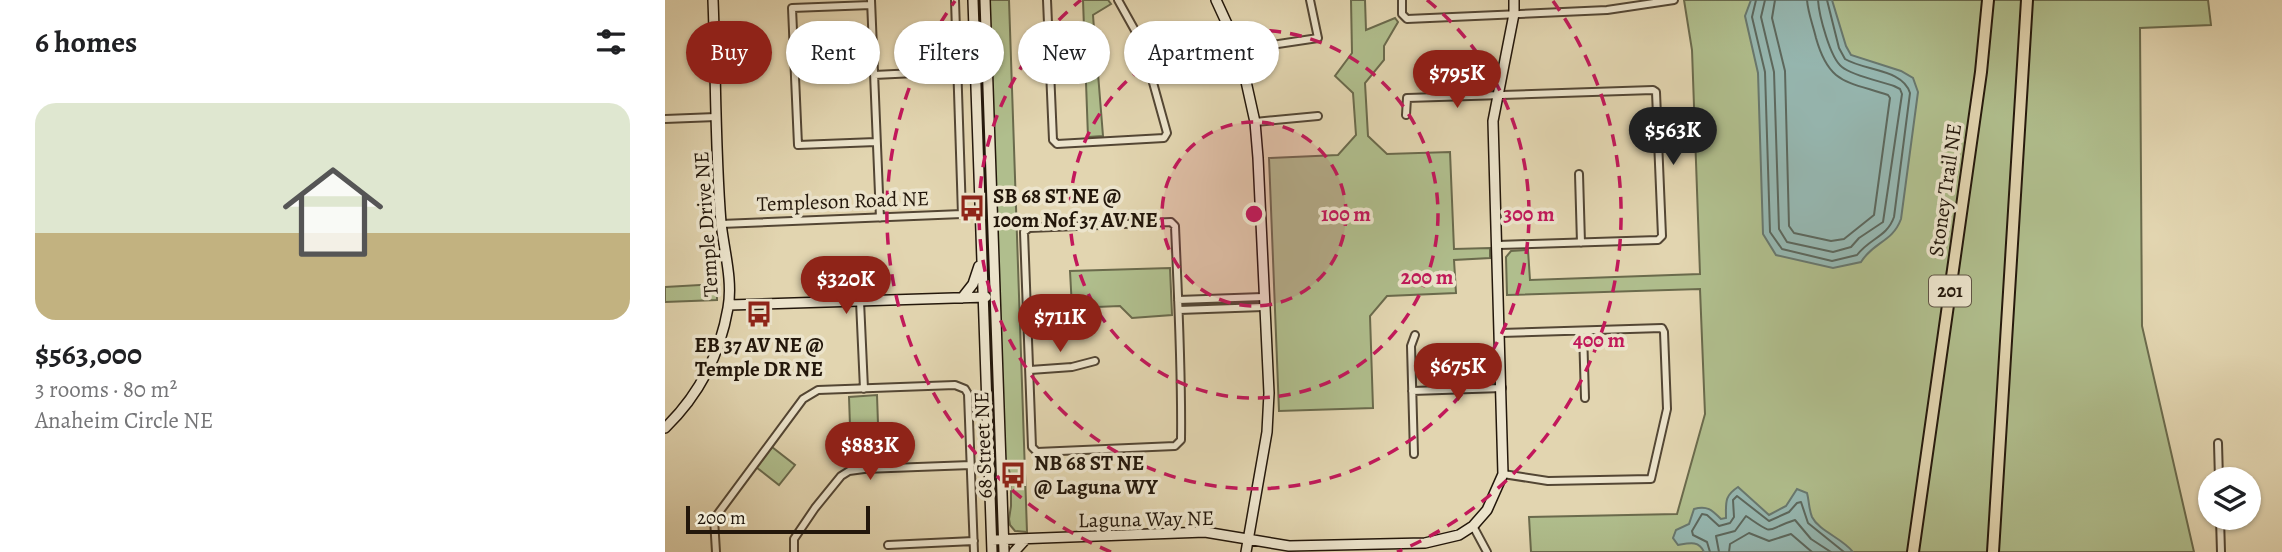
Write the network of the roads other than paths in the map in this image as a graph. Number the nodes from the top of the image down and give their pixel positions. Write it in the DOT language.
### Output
graph roads {
  1 [pos="713,0"];
  2 [pos="955,0"];
  3 [pos="973,0"];
  4 [pos="985,0"];
  5 [pos="1047,0"];
  6 [pos="1118,0"];
  7 [pos="1216,0"];
  8 [pos="1310,0"];
  9 [pos="1402,0"];
  10 [pos="1514,0"];
  11 [pos="1674,0"];
  12 [pos="1987,0"];
  13 [pos="2027,0"];
  14 [pos="871,3"];
  15 [pos="1514,14"];
  16 [pos="872,21"];
  17 [pos="956,21"];
  18 [pos="1130,21"];
  19 [pos="1226,21"];
  20 [pos="1279,44"];
  21 [pos="874,84"];
  22 [pos="958,84"];
  23 [pos="1155,84"];
  24 [pos="1247,84"];
  25 [pos="1498,94"];
  26 [pos="1318,116"];
  27 [pos="1406,116"];
  28 [pos="716,117"];
  29 [pos="665,119"];
  30 [pos="1255,122"];
  31 [pos="876,142"];
  32 [pos="1579,174"];
  33 [pos="880,218"];
  34 [pos="722,224"];
  35 [pos="1581,243"];
  36 [pos="1498,245"];
  37 [pos="982,259"];
  38 [pos="995,297"];
  39 [pos="962,298"];
  40 [pos="983,298"];
  41 [pos="1178,300"];
  42 [pos="860,301"];
  43 [pos="1263,302"];
  44 [pos="729,305"];
  45 [pos="1179,310"];
  46 [pos="1583,331"];
  47 [pos="1501,333"];
  48 [pos="1415,335"];
  49 [pos="1095,361"];
  50 [pos="1030,370"];
  51 [pos="1502,388"];
  52 [pos="864,389"];
  53 [pos="1412,391"];
  54 [pos="1585,398"];
  55 [pos="665,428"];
  56 [pos="2218,443"];
  57 [pos="1414,454"];
  58 [pos="971,465"];
  59 [pos="2219,467"];
  60 [pos="1503,474"];
  61 [pos="1473,526"];
  62 [pos="2220,530"];
  63 [pos="992,540"];
  64 [pos="1004,540"];
  65 [pos="1025,540"];
  66 [pos="1248,540"];
  67 [pos="974,541"];
  68 [pos="888,545"];
  69 [pos="716,552"];
  70 [pos="795,552"];
  71 [pos="974,552"];
  72 [pos="992,552"];
  73 [pos="1004,552"];
  74 [pos="1014,552"];
  75 [pos="1246,552"];
  76 [pos="1487,552"];
  77 [pos="1913,552"];
  78 [pos="1993,552"];
  79 [pos="2221,552"];
  1 -- 28 [label="street, Temple Drive NE"];
  2 -- 17 [label="street, Templeson Road NE"];
  3 -- 37 [label="street, 68 Street NE"];
  4 -- 38 [label="street, 68 Street NE"];
  5 -- 23 [label="street"];
  6 -- 18 [label="street"];
  7 -- 19 [label="street"];
  8 -- 20 [label="street"];
  9 -- 15 [label="street"];
  10 -- 15 [label="street"];
  11 -- 15 [label="street"];
  12 -- 77 [label="highway, Stoney Trail NE / 201"];
  13 -- 78 [label="highway"];
  14 -- 16 [label="street"];
  14 -- 31 [label="street"];
  15 -- 25 [label="street"];
  21 -- 31 [label="street"];
  22 -- 33 [label="street, Templeson Road NE"];
  24 -- 30 [label="street"];
  25 -- 27 [label="street"];
  25 -- 35 [label="street"];
  25 -- 36 [label="street"];
  26 -- 30 [label="street"];
  28 -- 29 [label="street"];
  28 -- 34 [label="street, Temple Drive NE"];
  30 -- 43 [label="street"];
  31 -- 33 [label="street"];
  32 -- 35 [label="street"];
  33 -- 34 [label="street, Templeson Road NE"];
  34 -- 44 [label="street, Temple Drive NE"];
  35 -- 36 [label="street"];
  36 -- 47 [label="street"];
  37 -- 39 [label="street"];
  37 -- 40 [label="street, 68 Street NE"];
  38 -- 40 [label="street"];
  38 -- 64 [label="street, 68 Street NE"];
  39 -- 40 [label="street"];
  39 -- 42 [label="street"];
  40 -- 63 [label="street, 68 Street NE"];
  41 -- 43 [label="street"];
  41 -- 45 [label="street"];
  41 -- 50 [label="street"];
  42 -- 44 [label="street"];
  42 -- 52 [label="street"];
  43 -- 45 [label="street"];
  43 -- 66 [label="street"];
  44 -- 55 [label="street, Temple Drive NE"];
  45 -- 50 [label="street"];
  46 -- 47 [label="street"];
  46 -- 54 [label="street"];
  46 -- 60 [label="street"];
  47 -- 51 [label="street"];
  48 -- 53 [label="street"];
  49 -- 50 [label="street"];
  51 -- 53 [label="street"];
  51 -- 60 [label="street"];
  52 -- 58 [label="street"];
  52 -- 69 [label="street"];
  53 -- 57 [label="street"];
  56 -- 59 [label="street"];
  58 -- 67 [label="street"];
  58 -- 70 [label="street"];
  60 -- 61 [label="street"];
  61 -- 66 [label="street, Laguna Way NE"];
  61 -- 76 [label="street"];
  62 -- 79 [label="street"];
  63 -- 64 [label="street, Laguna Way NE"];
  63 -- 72 [label="street, 68 Street NE"];
  64 -- 65 [label="street, Laguna Way NE"];
  64 -- 73 [label="street, 68 Street NE"];
  65 -- 66 [label="street, Laguna Way NE"];
  65 -- 74 [label="street"];
  66 -- 75 [label="street"];
  67 -- 68 [label="street"];
  67 -- 71 [label="street"];
}
